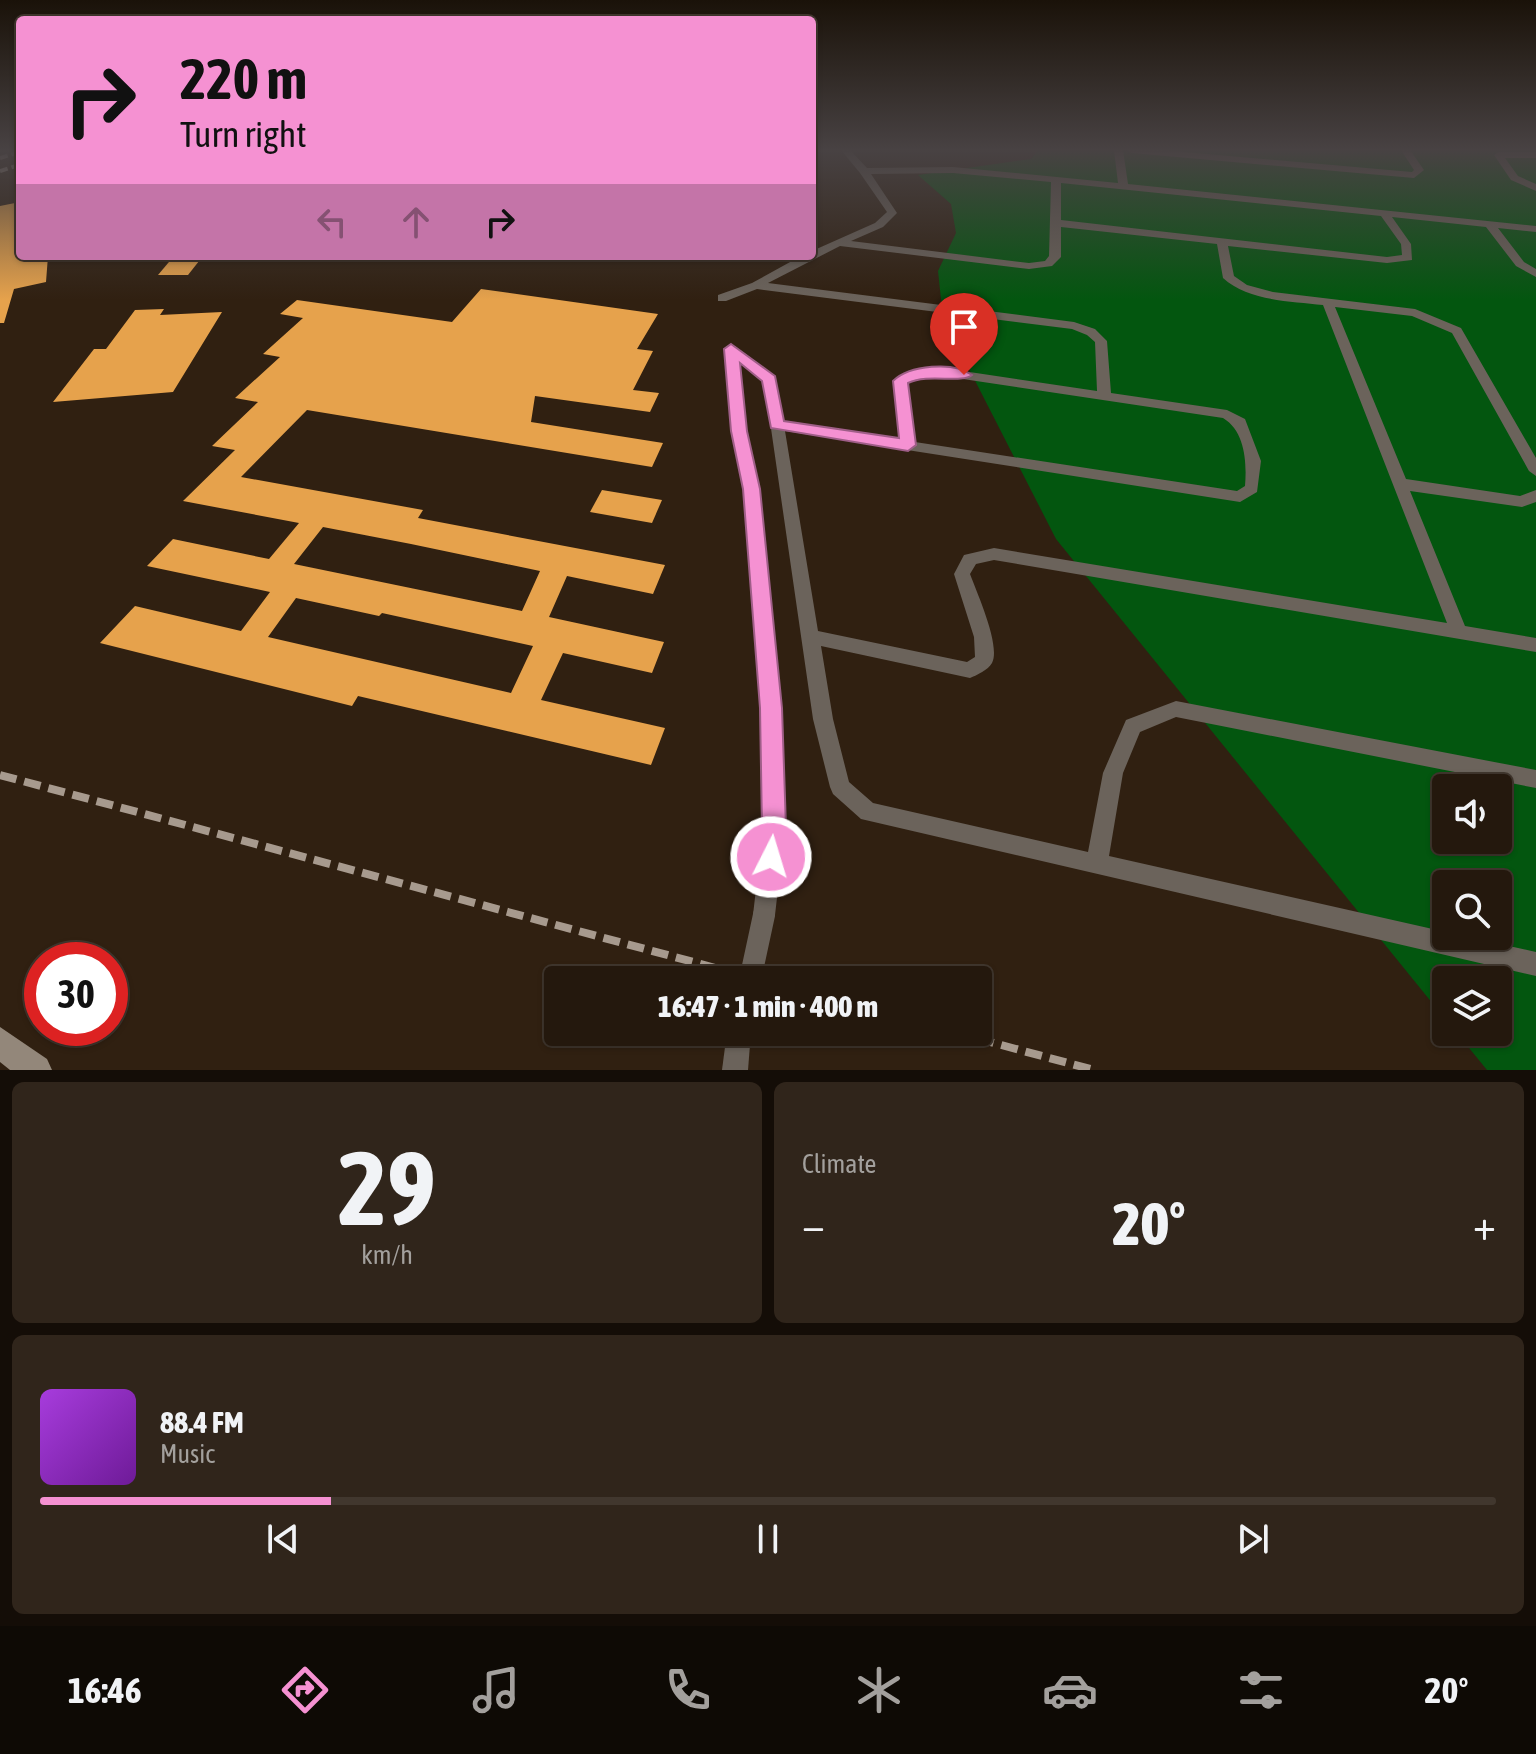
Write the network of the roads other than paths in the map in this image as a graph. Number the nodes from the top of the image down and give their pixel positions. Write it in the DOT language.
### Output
graph roads {
  1 [pos="883,200"];
  2 [pos="1056,200"];
  3 [pos="1253,200"];
  4 [pos="1385,214"];
  5 [pos="1055,223"];
  6 [pos="1489,224"];
  7 [pos="1536,229"];
  8 [pos="1222,242"];
  9 [pos="838,243"];
  10 [pos="816,253"];
  11 [pos="802,260"];
  12 [pos="1536,274"];
  13 [pos="756,285"];
  14 [pos="722,298"];
  15 [pos="1327,301"];
  16 [pos="1104,396"];
  17 [pos="776,425"];
  18 [pos="908,445"];
  19 [pos="1536,471"];
  20 [pos="1401,484"];
  21 [pos="1536,495"];
  22 [pos="1459,632"];
  23 [pos="810,637"];
  24 [pos="1536,645"];
  25 [pos="1536,779"];
  26 [pos="1097,864"];
  27 [pos="1536,964"];
  28 [pos="753,966"];
  29 [pos="0,1043"];
  30 [pos="738,1046"];
  31 [pos="36,1070"];
  32 [pos="735,1070"];
  1 -- 9 [label="street"];
  2 -- 5 [label="street"];
  3 -- 4 [label="street"];
  4 -- 6 [label="street"];
  4 -- 8 [label="street"];
  5 -- 8 [label="street"];
  5 -- 9 [label="street"];
  6 -- 7 [label="street"];
  6 -- 12 [label="street"];
  8 -- 15 [label="street"];
  9 -- 10 [label="street"];
  11 -- 13 [label="street"];
  13 -- 14 [label="street"];
  13 -- 16 [label="street"];
  15 -- 19 [label="street"];
  15 -- 20 [label="street"];
  16 -- 18 [label="street"];
  16 -- 18 [label="street"];
  17 -- 18 [label="street"];
  17 -- 23 [label="street"];
  17 -- 28 [label="street, bridge"];
  20 -- 21 [label="street"];
  20 -- 22 [label="street"];
  22 -- 23 [label="street"];
  22 -- 24 [label="street"];
  23 -- 26 [label="street"];
  25 -- 26 [label="street"];
  26 -- 27 [label="street"];
  29 -- 31 [label="street"];
  30 -- 32 [label="street"];
}
